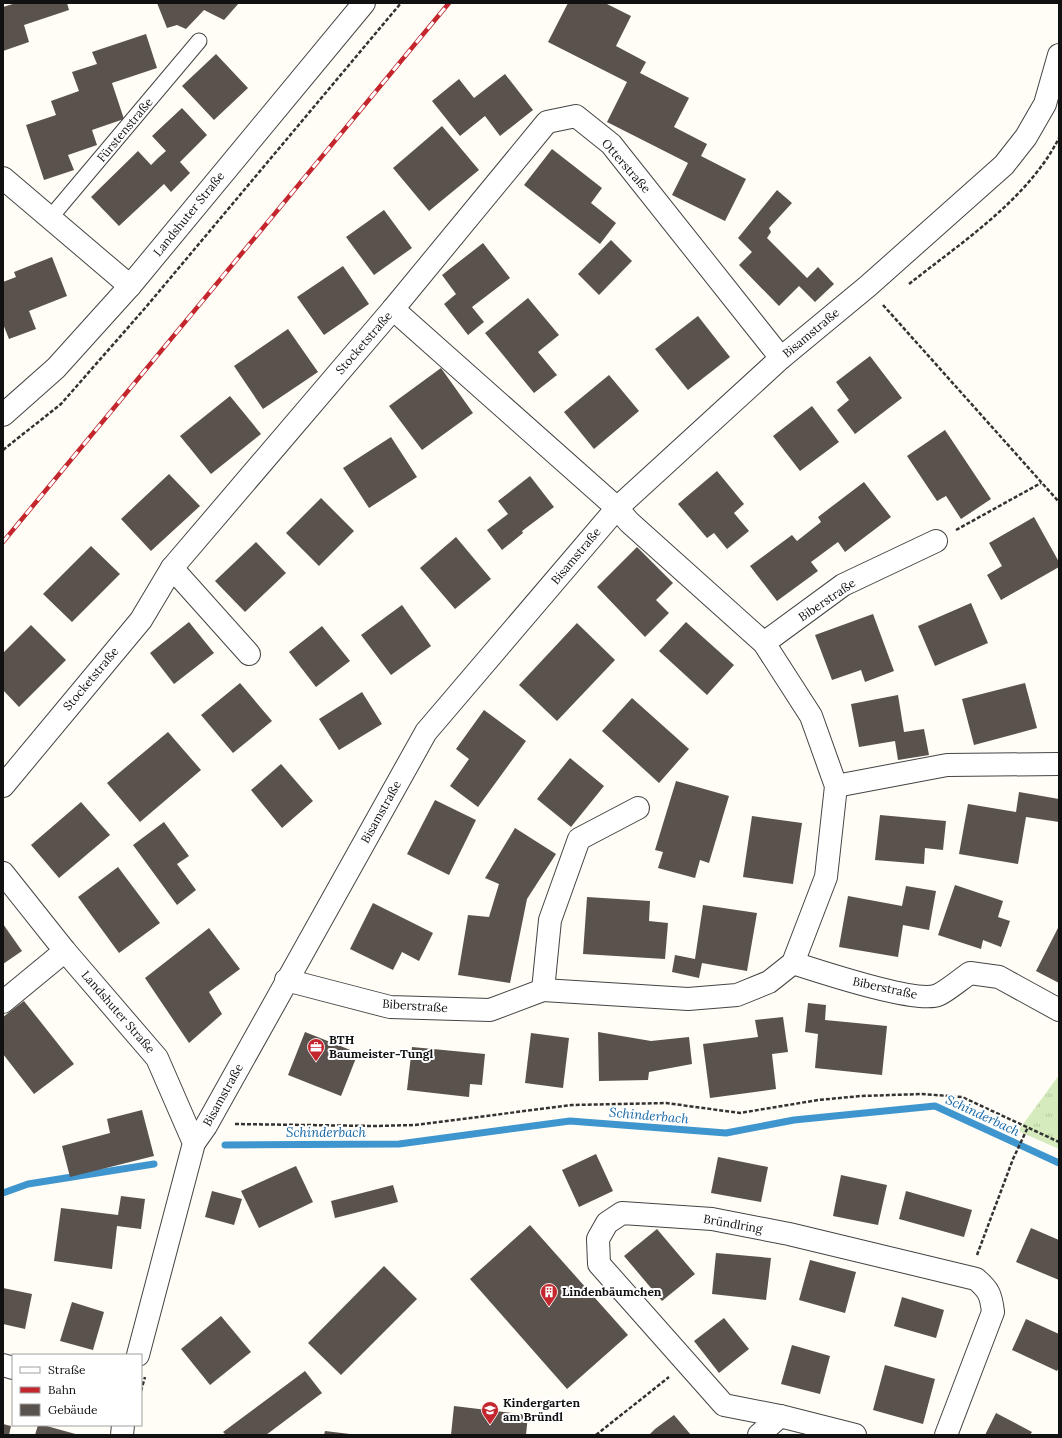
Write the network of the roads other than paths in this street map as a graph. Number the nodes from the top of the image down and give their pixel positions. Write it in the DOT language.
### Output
graph roads {
  1 [pos="364,3"];
  2 [pos="199,42"];
  3 [pos="1059,55"];
  4 [pos="3,178"];
  5 [pos="50,218"];
  6 [pos="130,286"];
  7 [pos="393,309"];
  8 [pos="781,358"];
  9 [pos="3,416"];
  10 [pos="617,508"];
  11 [pos="936,541"];
  12 [pos="172,568"];
  13 [pos="764,643"];
  14 [pos="249,654"];
  15 [pos="1059,764"];
  16 [pos="3,786"];
  17 [pos="836,786"];
  18 [pos="638,808"];
  19 [pos="3,873"];
  20 [pos="65,951"];
  21 [pos="793,963"];
  22 [pos="286,980"];
  23 [pos="543,990"];
  24 [pos="3,1002"];
  25 [pos="1059,1010"];
  26 [pos="194,1143"];
  27 [pos="138,1354"];
  28 [pos="780,1416"];
  29 [pos="759,1435"];
  30 [pos="855,1435"];
  31 [pos="946,1435"];
  1 -- 6 [label="street, Landshuter Straße"];
  2 -- 5 [label="lane, Fürstenstraße"];
  3 -- 8 [label="street, Bisamstraße"];
  4 -- 5 [label="street"];
  5 -- 6 [label="street"];
  6 -- 9 [label="street, Landshuter Straße"];
  7 -- 8 [label="street, Otterstraße"];
  7 -- 10 [label="street, Stocketstraße"];
  7 -- 12 [label="street, Stocketstraße"];
  8 -- 10 [label="street, Bisamstraße"];
  10 -- 13 [label="street"];
  10 -- 22 [label="street, Bisamstraße"];
  11 -- 13 [label="street, Biberstraße"];
  12 -- 14 [label="street"];
  12 -- 16 [label="street, Stocketstraße"];
  13 -- 17 [label="street"];
  15 -- 17 [label="street"];
  17 -- 21 [label="street"];
  18 -- 23 [label="street"];
  19 -- 20 [label="street, Landshuter Straße"];
  20 -- 24 [label="street"];
  20 -- 26 [label="street, Landshuter Straße"];
  21 -- 23 [label="street, Biberstraße"];
  21 -- 25 [label="street, Biberstraße"];
  22 -- 23 [label="street, Biberstraße"];
  22 -- 26 [label="street, Bisamstraße"];
  26 -- 27 [label="street"];
  28 -- 29 [label="street"];
  28 -- 30 [label="street, Bründlring"];
  28 -- 31 [label="street, Bründlring"];
}
